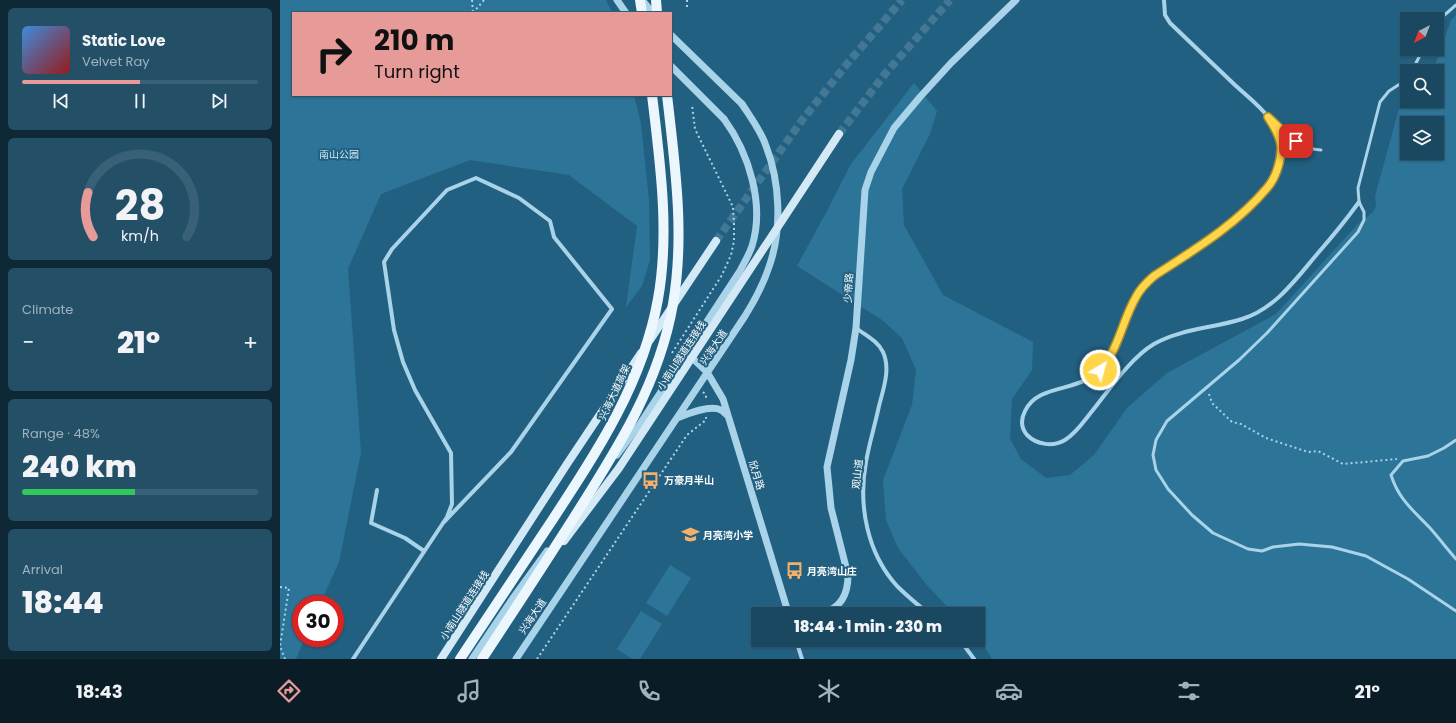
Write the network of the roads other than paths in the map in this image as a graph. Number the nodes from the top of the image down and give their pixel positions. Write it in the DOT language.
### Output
graph roads {
  1 [pos="617,0"];
  2 [pos="641,0"];
  3 [pos="656,0"];
  4 [pos="1016,0"];
  5 [pos="1164,0"];
  6 [pos="1456,5"];
  7 [pos="625,12"];
  8 [pos="642,12"];
  9 [pos="652,12"];
  10 [pos="657,12"];
  11 [pos="1444,16"];
  12 [pos="672,36"];
  13 [pos="672,67"];
  14 [pos="1400,84"];
  15 [pos="652,96"];
  16 [pos="667,96"];
  17 [pos="1268,117"];
  18 [pos="839,134"];
  19 [pos="1322,150"];
  20 [pos="1360,202"];
  21 [pos="716,241"];
  22 [pos="856,328"];
  23 [pos="687,353"];
  24 [pos="708,372"];
  25 [pos="729,417"];
  26 [pos="677,418"];
  27 [pos="1456,440"];
  28 [pos="377,490"];
  29 [pos="443,524"];
  30 [pos="424,551"];
  31 [pos="1456,559"];
  32 [pos="533,582"];
  33 [pos="786,607"];
  34 [pos="835,607"];
  35 [pos="921,607"];
  36 [pos="1456,611"];
  37 [pos="798,647"];
  38 [pos="965,647"];
  39 [pos="353,659"];
  40 [pos="442,659"];
  41 [pos="460,659"];
  42 [pos="472,659"];
  43 [pos="482,659"];
  44 [pos="516,659"];
  45 [pos="802,659"];
  46 [pos="974,659"];
  1 -- 7 [label="street"];
  2 -- 8 [label="main road"];
  2 -- 9 [label="street"];
  3 -- 10 [label="main road"];
  4 -- 22 [label="street, 少帝路"];
  5 -- 17 [label="street"];
  6 -- 11 [label="lane"];
  12 -- 24 [label="street, 兴海大道, bridge"];
  13 -- 23 [label="street, 兴海大道, bridge"];
  14 -- 20 [label="lane"];
  15 -- 41 [label="main road, 兴海大道高架, bridge"];
  16 -- 32 [label="main road, bridge"];
  17 -- 19 [label="lane"];
  17 -- 20 [label="street"];
  18 -- 32 [label="main road, 小南山隧道连接线, bridge"];
  20 -- 36 [label="lane"];
  21 -- 40 [label="main road, 小南山隧道连接线"];
  22 -- 34 [label="street, 少帝路"];
  22 -- 35 [label="street, 观山道"];
  23 -- 24 [label="street, 欣月路"];
  23 -- 42 [label="street, 兴海大道"];
  24 -- 25 [label="street, 欣月路"];
  24 -- 26 [label="street, 兴海大道"];
  25 -- 26 [label="street"];
  25 -- 33 [label="street, 欣月路"];
  26 -- 44 [label="street, 兴海大道"];
  27 -- 31 [label="lane"];
  28 -- 30 [label="street"];
  29 -- 29 [label="street"];
  29 -- 30 [label="street"];
  30 -- 39 [label="street"];
  32 -- 43 [label="main road, bridge"];
  37 -- 45 [label="street"];
  38 -- 46 [label="street"];
}
